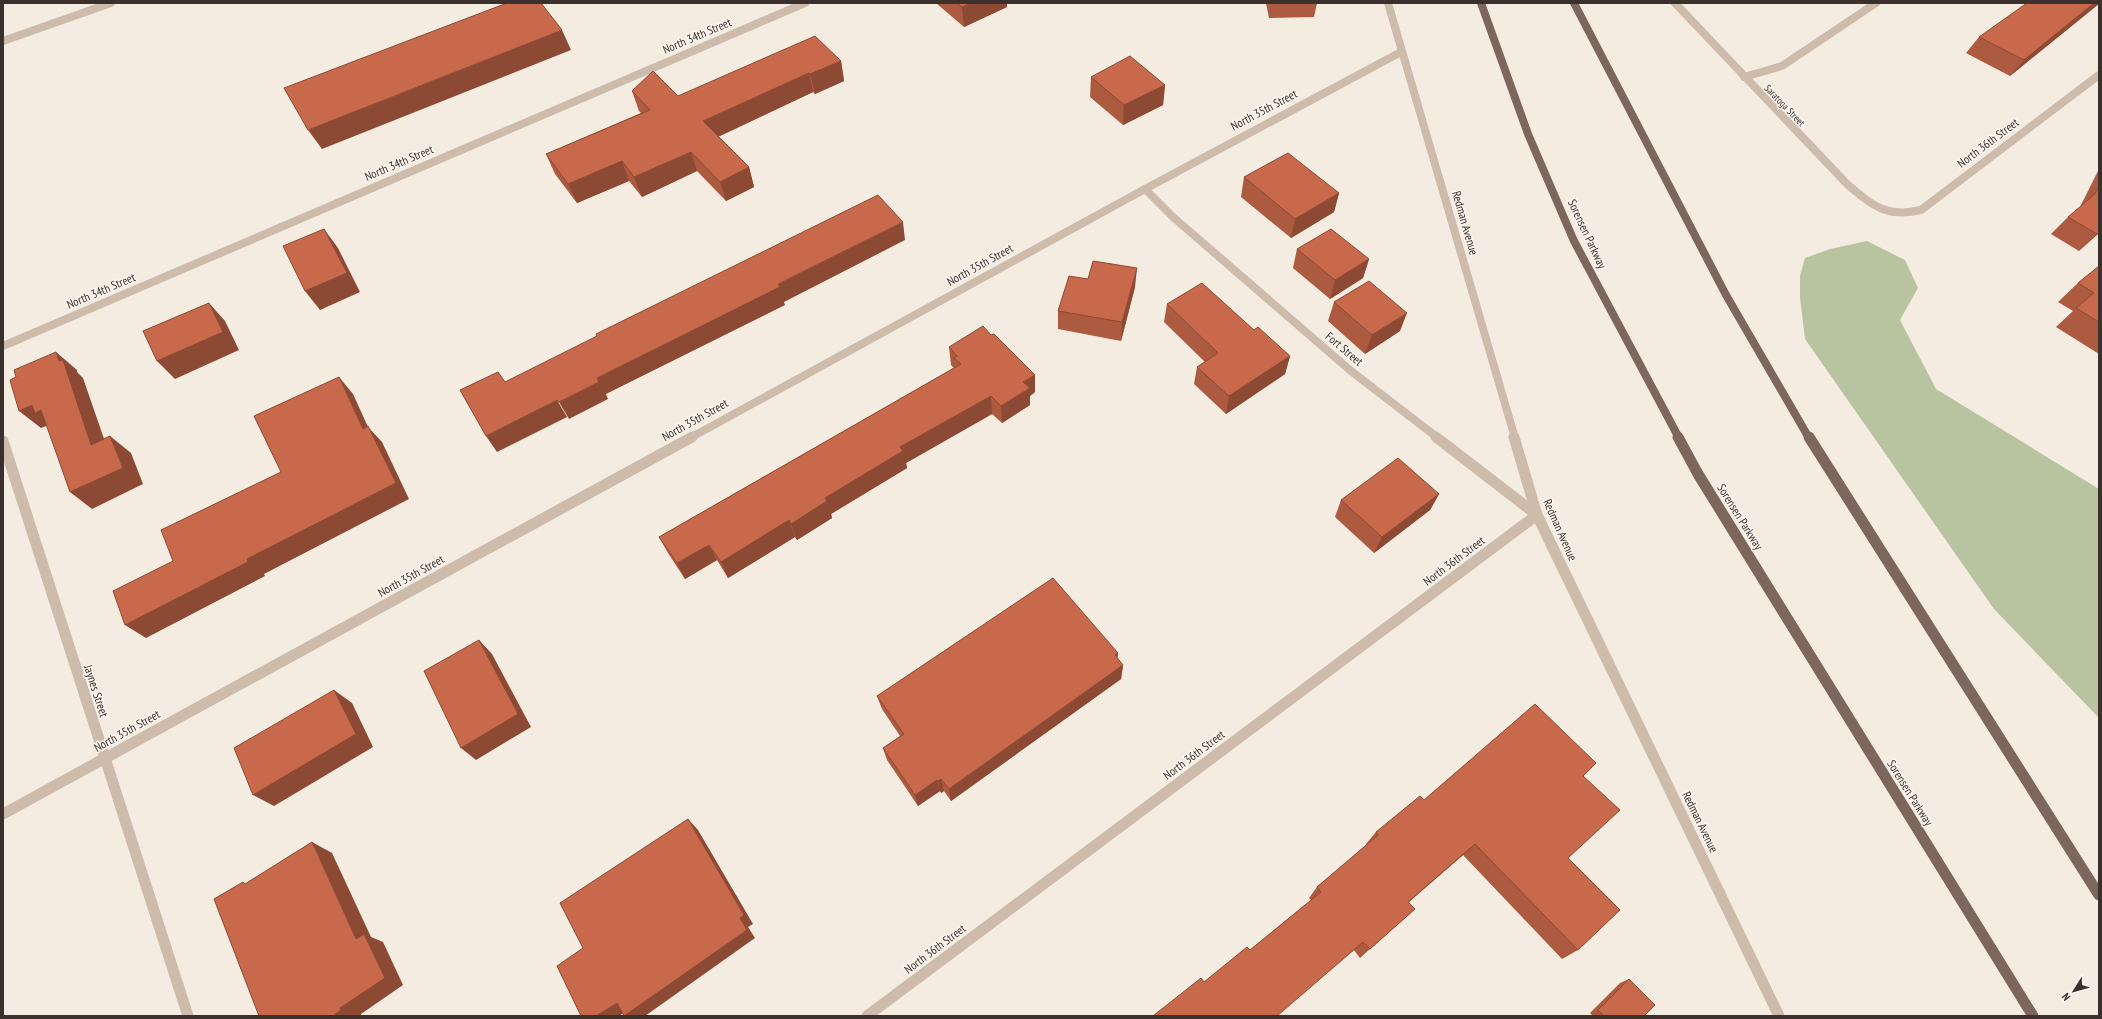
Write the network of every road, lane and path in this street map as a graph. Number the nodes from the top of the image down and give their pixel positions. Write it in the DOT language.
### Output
graph roads {
  1 [pos="111,3"];
  2 [pos="805,3"];
  3 [pos="1388,3"];
  4 [pos="1481,3"];
  5 [pos="1574,3"];
  6 [pos="1675,3"];
  7 [pos="1876,3"];
  8 [pos="3,41"];
  9 [pos="1401,52"];
  10 [pos="2099,76"];
  11 [pos="1744,77"];
  12 [pos="1145,189"];
  13 [pos="1887,213"];
  14 [pos="3,346"];
  15 [pos="3,441"];
  16 [pos="1537,515"];
  17 [pos="104,759"];
  18 [pos="3,814"];
  19 [pos="2099,895"];
  20 [pos="188,1016"];
  21 [pos="867,1016"];
  22 [pos="1779,1016"];
  23 [pos="2033,1016"];
  1 -- 8 [label="street"];
  2 -- 14 [label="street, North 34th Street"];
  3 -- 9 [label="street, Redman Avenue"];
  4 -- 23 [label="main road, Sorensen Parkway"];
  5 -- 19 [label="main road"];
  6 -- 11 [label="street, Saratoga Street"];
  7 -- 11 [label="street"];
  9 -- 12 [label="street, North 35th Street"];
  9 -- 16 [label="street, Redman Avenue"];
  10 -- 13 [label="street, North 36th Street"];
  11 -- 13 [label="street, Saratoga Street"];
  12 -- 16 [label="street, Fort Street"];
  12 -- 17 [label="street, North 35th Street"];
  15 -- 17 [label="street, Jaynes Street"];
  16 -- 21 [label="street, North 36th Street"];
  16 -- 22 [label="street, Redman Avenue"];
  17 -- 18 [label="street, North 35th Street"];
  17 -- 20 [label="street, Jaynes Street"];
}
